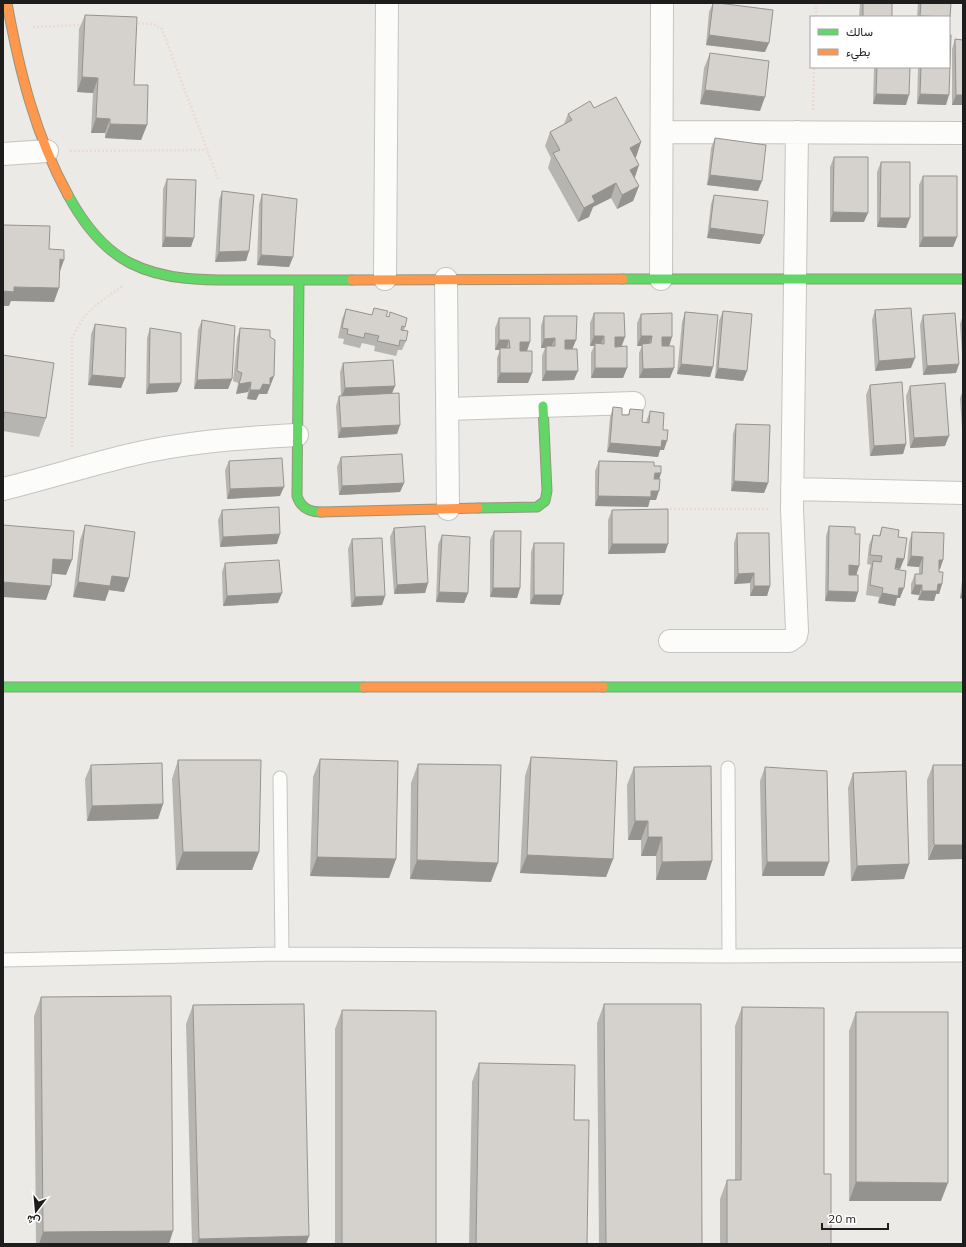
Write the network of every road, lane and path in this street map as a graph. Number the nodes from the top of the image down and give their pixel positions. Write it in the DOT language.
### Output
graph roads {
  1 [pos="7,3"];
  2 [pos="387,3"];
  3 [pos="662,3"];
  4 [pos="816,3"];
  5 [pos="816,16"];
  6 [pos="129,23"];
  7 [pos="90,24"];
  8 [pos="11,28"];
  9 [pos="814,68"];
  10 [pos="662,132"];
  11 [pos="805,132"];
  12 [pos="963,133"];
  13 [pos="207,150"];
  14 [pos="47,151"];
  15 [pos="3,154"];
  16 [pos="218,179"];
  17 [pos="146,270"];
  18 [pos="385,279"];
  19 [pos="446,279"];
  20 [pos="661,279"];
  21 [pos="795,279"];
  22 [pos="963,279"];
  23 [pos="299,280"];
  24 [pos="634,402"];
  25 [pos="543,406"];
  26 [pos="448,410"];
  27 [pos="297,435"];
  28 [pos="72,470"];
  29 [pos="3,489"];
  30 [pos="963,494"];
  31 [pos="792,499"];
  32 [pos="448,509"];
  33 [pos="666,509"];
  34 [pos="670,641"];
  35 [pos="3,687"];
  36 [pos="963,687"];
  37 [pos="728,768"];
  38 [pos="280,778"];
  39 [pos="282,954"];
  40 [pos="963,955"];
  41 [pos="729,956"];
  42 [pos="3,960"];
  1 -- 8 [label="street"];
  2 -- 18 [label="street"];
  3 -- 10 [label="street"];
  4 -- 5 [label="path"];
  6 -- 13 [label="path"];
  7 -- 8 [label="path"];
  8 -- 14 [label="street"];
  9 -- 11 [label="path"];
  10 -- 11 [label="street"];
  10 -- 20 [label="street"];
  11 -- 12 [label="street"];
  11 -- 21 [label="street"];
  13 -- 14 [label="path"];
  13 -- 16 [label="path"];
  14 -- 15 [label="street"];
  14 -- 17 [label="street"];
  17 -- 23 [label="street"];
  17 -- 28 [label="path"];
  18 -- 19 [label="street"];
  18 -- 23 [label="street"];
  19 -- 20 [label="street"];
  19 -- 26 [label="street"];
  20 -- 21 [label="street"];
  21 -- 22 [label="street"];
  21 -- 31 [label="street"];
  23 -- 27 [label="street"];
  24 -- 25 [label="street"];
  25 -- 26 [label="street"];
  25 -- 32 [label="street"];
  26 -- 32 [label="street"];
  27 -- 28 [label="street"];
  27 -- 32 [label="street"];
  28 -- 29 [label="street"];
  30 -- 31 [label="street"];
  31 -- 33 [label="path"];
  31 -- 34 [label="street"];
  35 -- 36 [label="street"];
  37 -- 41 [label="lane"];
  38 -- 39 [label="lane"];
  39 -- 41 [label="lane"];
  39 -- 42 [label="lane"];
  40 -- 41 [label="lane"];
}
